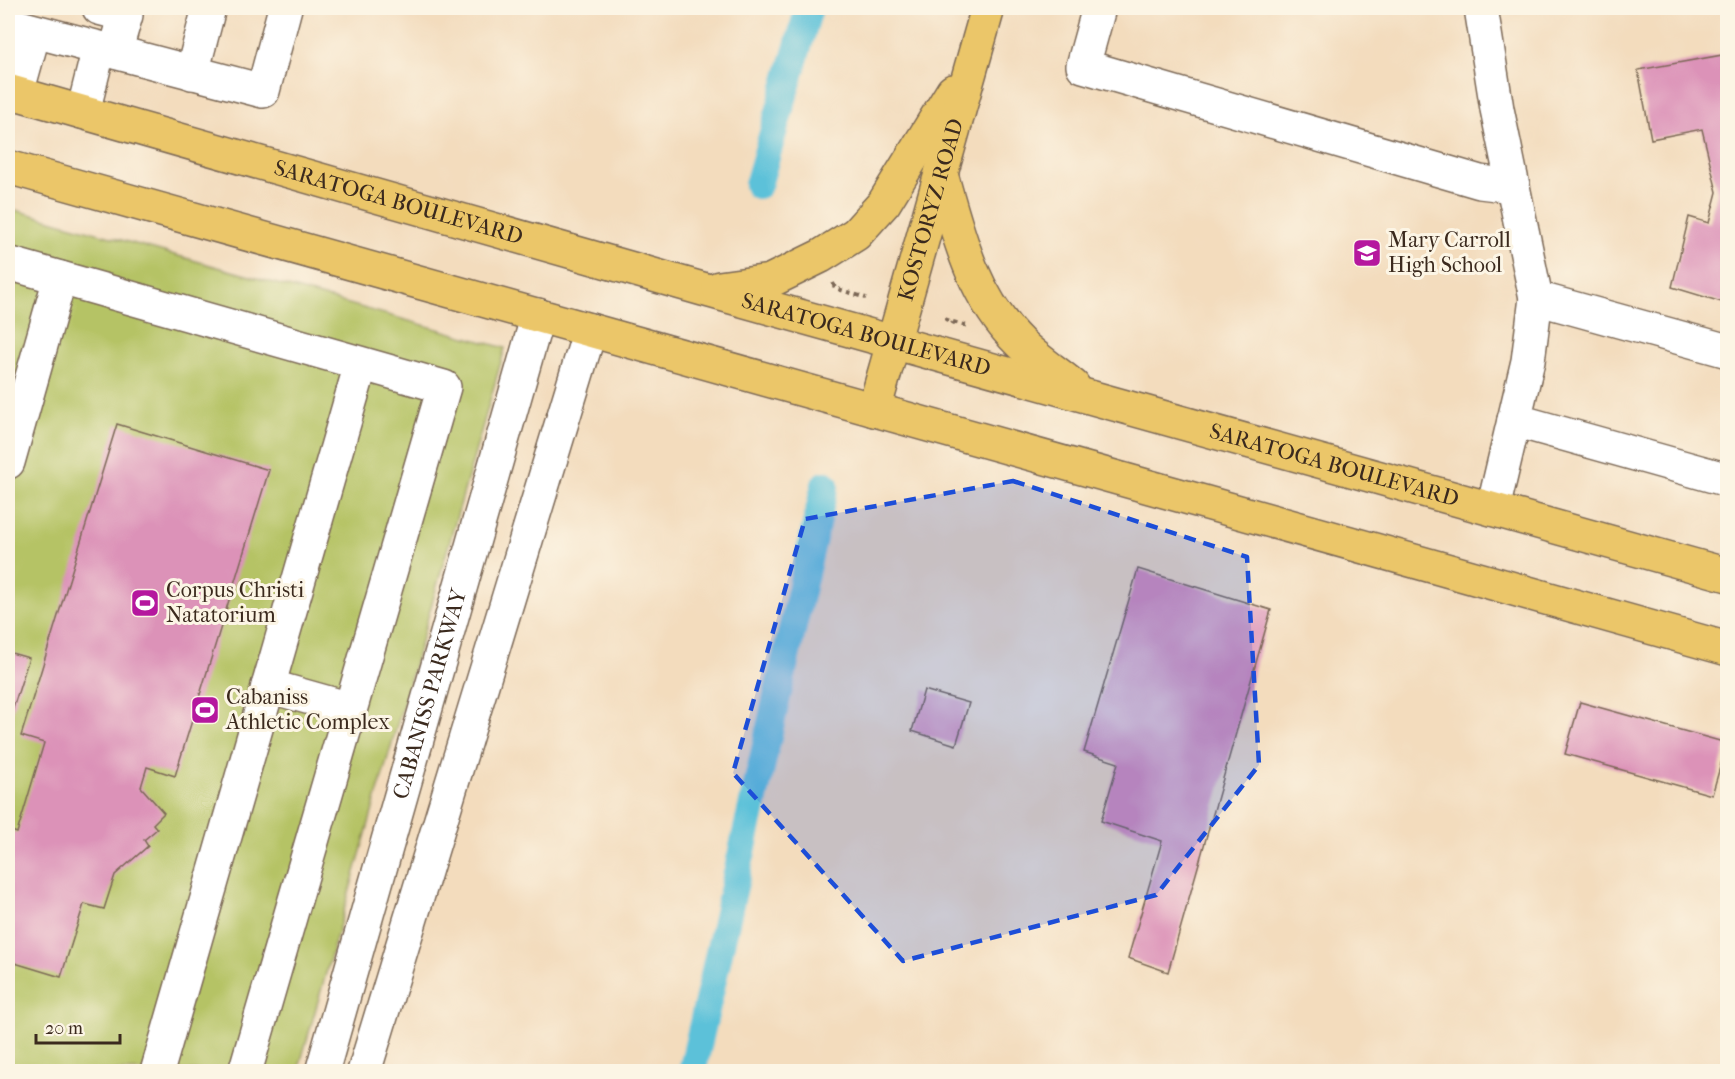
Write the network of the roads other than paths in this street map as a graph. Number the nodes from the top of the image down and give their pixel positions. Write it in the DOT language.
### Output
graph roads {
  1 [pos="99,8"];
  2 [pos="209,8"];
  3 [pos="285,8"];
  4 [pos="988,8"];
  5 [pos="1099,8"];
  6 [pos="1481,8"];
  7 [pos="24,23"];
  8 [pos="107,50"];
  9 [pos="973,59"];
  10 [pos="192,73"];
  11 [pos="12,92"];
  12 [pos="83,112"];
  13 [pos="8,167"];
  14 [pos="941,174"];
  15 [pos="1513,186"];
  16 [pos="8,263"];
  17 [pos="60,278"];
  18 [pos="706,290"];
  19 [pos="1536,298"];
  20 [pos="538,315"];
  21 [pos="590,330"];
  22 [pos="894,342"];
  23 [pos="1728,351"];
  24 [pos="361,364"];
  25 [pos="1084,395"];
  26 [pos="874,410"];
  27 [pos="1514,420"];
  28 [pos="8,462"];
  29 [pos="1728,480"];
  30 [pos="1493,509"];
  31 [pos="1728,575"];
  32 [pos="1728,649"];
  33 [pos="268,686"];
  34 [pos="350,709"];
  35 [pos="157,1071"];
  36 [pos="246,1071"];
  37 [pos="322,1071"];
  38 [pos="364,1071"];
  1 -- 8 [label="street"];
  2 -- 10 [label="street"];
  3 -- 10 [label="street"];
  4 -- 9 [label="main road, KOSTORYZ ROAD"];
  5 -- 15 [label="street"];
  6 -- 15 [label="street"];
  7 -- 8 [label="street"];
  7 -- 11 [label="street"];
  8 -- 10 [label="street"];
  8 -- 12 [label="street"];
  9 -- 14 [label="main road, KOSTORYZ ROAD"];
  9 -- 18 [label="main road"];
  11 -- 12 [label="main road, SARATOGA BOULEVARD"];
  12 -- 18 [label="main road, SARATOGA BOULEVARD"];
  13 -- 20 [label="main road"];
  14 -- 22 [label="main road, KOSTORYZ ROAD"];
  14 -- 25 [label="main road"];
  15 -- 19 [label="street"];
  16 -- 17 [label="street"];
  17 -- 24 [label="street"];
  17 -- 28 [label="street"];
  18 -- 22 [label="main road, SARATOGA BOULEVARD"];
  19 -- 23 [label="street"];
  19 -- 27 [label="street"];
  20 -- 21 [label="main road"];
  20 -- 37 [label="street, CABANISS PARKWAY"];
  21 -- 26 [label="main road"];
  21 -- 38 [label="street, CABANISS PARKWAY"];
  22 -- 25 [label="main road, SARATOGA BOULEVARD"];
  22 -- 26 [label="main road, KOSTORYZ ROAD"];
  24 -- 33 [label="street"];
  24 -- 34 [label="street"];
  25 -- 30 [label="main road, SARATOGA BOULEVARD"];
  26 -- 32 [label="main road"];
  27 -- 29 [label="street"];
  27 -- 30 [label="street"];
  30 -- 31 [label="main road, SARATOGA BOULEVARD"];
  33 -- 34 [label="street"];
  33 -- 35 [label="street"];
  34 -- 36 [label="street"];
}
